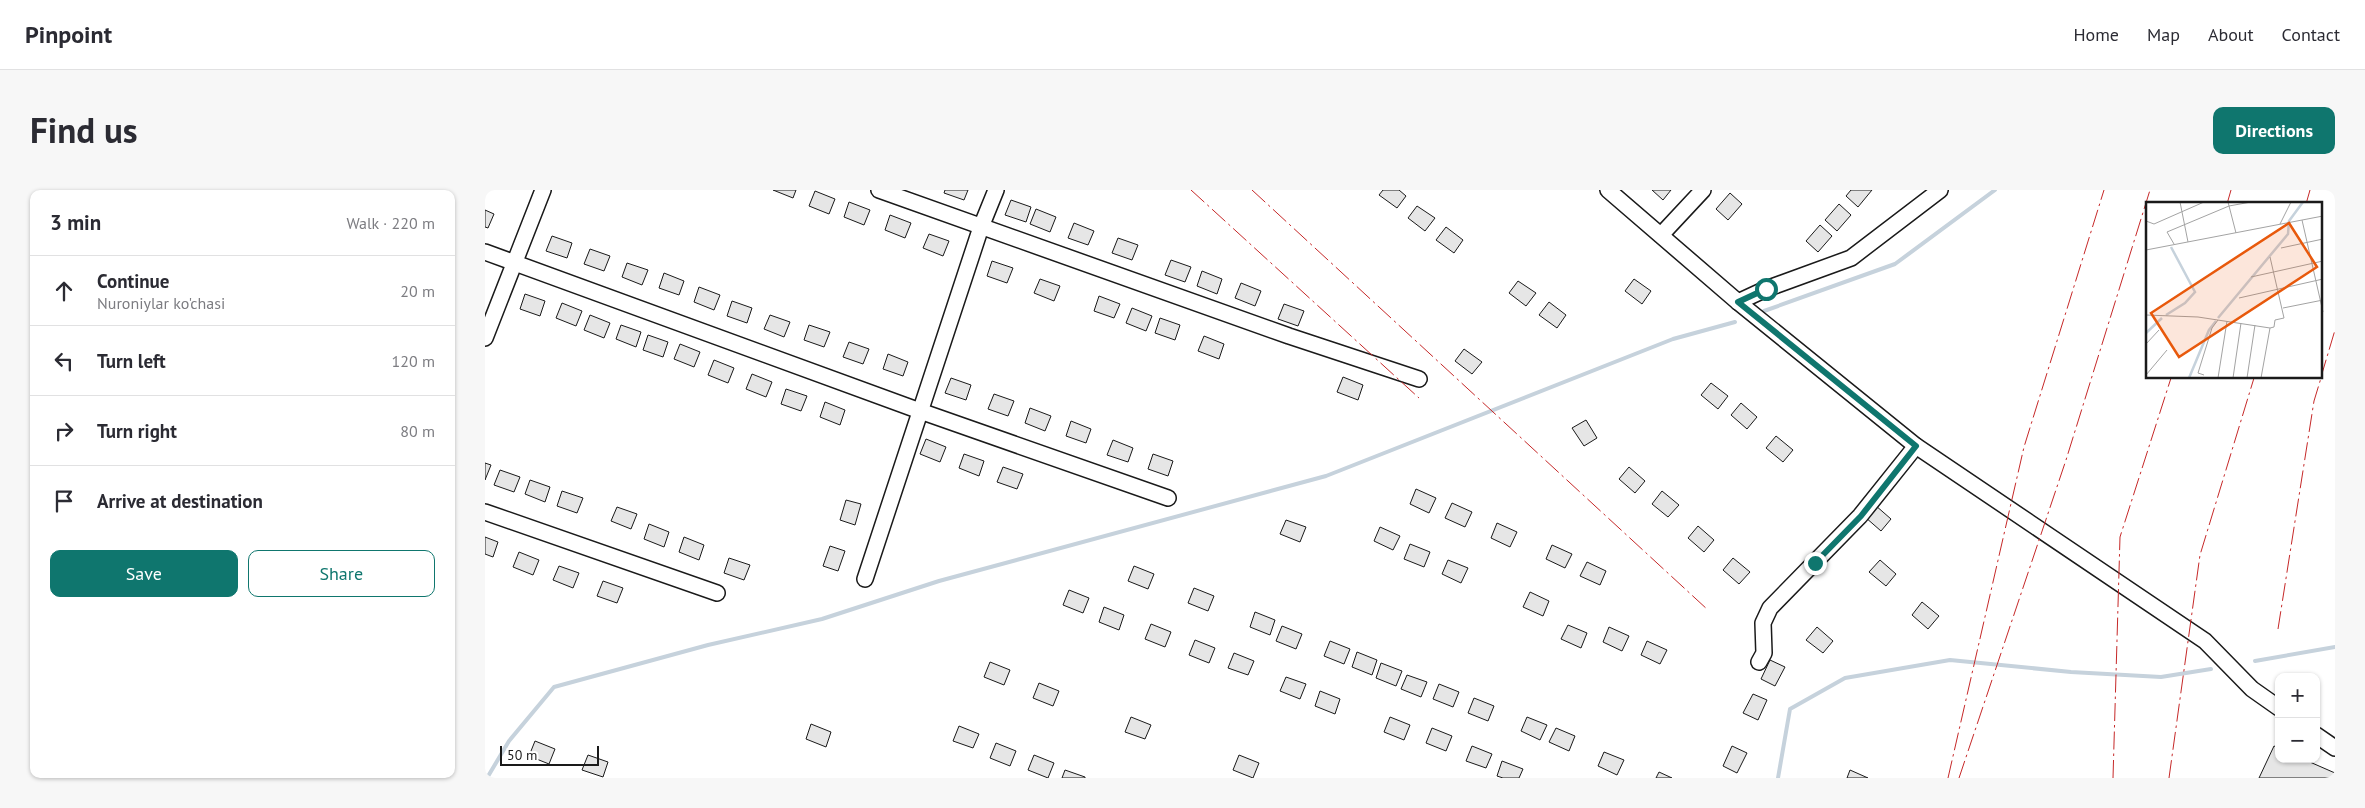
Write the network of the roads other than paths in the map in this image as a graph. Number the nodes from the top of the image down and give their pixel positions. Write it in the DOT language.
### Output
graph roads {
  1 [pos="543,190"];
  2 [pos="879,190"];
  3 [pos="996,190"];
  4 [pos="1608,190"];
  5 [pos="1703,190"];
  6 [pos="1940,190"];
  7 [pos="981,227"];
  8 [pos="1661,236"];
  9 [pos="485,252"];
  10 [pos="513,262"];
  11 [pos="1738,302"];
  12 [pos="485,338"];
  13 [pos="1419,379"];
  14 [pos="920,411"];
  15 [pos="1916,446"];
  16 [pos="1168,498"];
  17 [pos="485,512"];
  18 [pos="865,579"];
  19 [pos="717,593"];
  20 [pos="1759,662"];
  21 [pos="2275,705"];
  22 [pos="2320,738"];
  23 [pos="2335,748"];
  1 -- 10 [label="street"];
  2 -- 7 [label="street"];
  3 -- 7 [label="street"];
  4 -- 8 [label="street"];
  5 -- 8 [label="street"];
  6 -- 11 [label="street"];
  7 -- 13 [label="street"];
  7 -- 14 [label="street"];
  8 -- 11 [label="street"];
  9 -- 10 [label="street"];
  10 -- 12 [label="street"];
  10 -- 14 [label="street"];
  11 -- 15 [label="street"];
  14 -- 16 [label="street"];
  14 -- 18 [label="street"];
  15 -- 20 [label="street"];
  15 -- 21 [label="street"];
  17 -- 19 [label="street"];
  22 -- 23 [label="street"];
}
